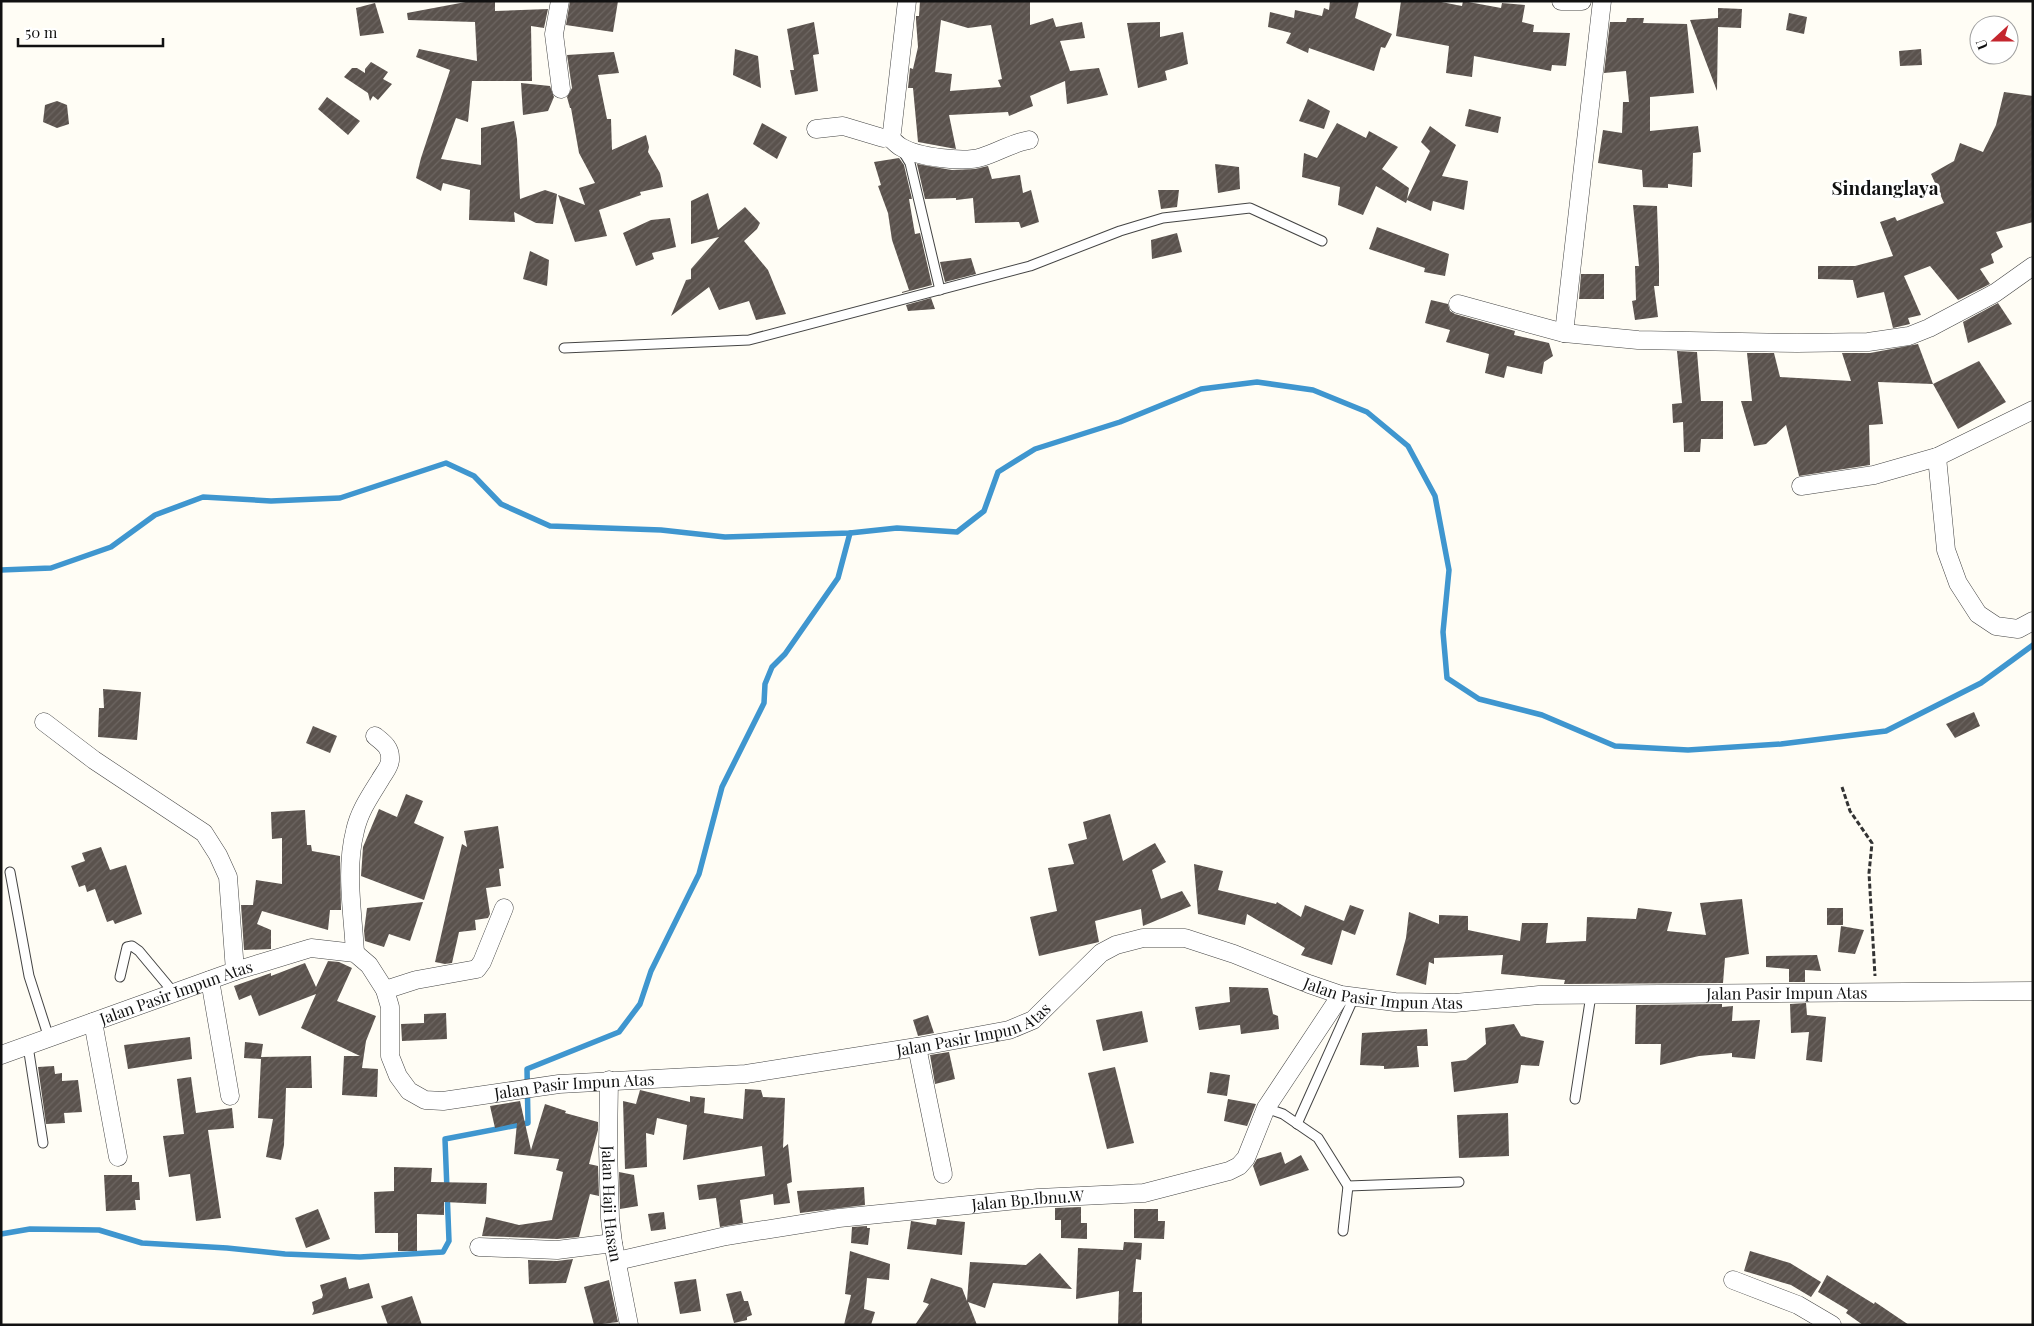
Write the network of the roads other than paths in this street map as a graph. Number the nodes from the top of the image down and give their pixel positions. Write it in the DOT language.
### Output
graph roads {
  1 [pos="560,1"];
  2 [pos="907,1"];
  3 [pos="1561,1"];
  4 [pos="1582,1"];
  5 [pos="1602,1"];
  6 [pos="561,89"];
  7 [pos="816,129"];
  8 [pos="1029,140"];
  9 [pos="895,142"];
  10 [pos="1322,241"];
  11 [pos="2033,266"];
  12 [pos="940,290"];
  13 [pos="1458,304"];
  14 [pos="1564,333"];
  15 [pos="564,348"];
  16 [pos="2033,410"];
  17 [pos="1937,457"];
  18 [pos="1801,486"];
  19 [pos="2033,621"];
  20 [pos="44,722"];
  21 [pos="375,736"];
  22 [pos="10,872"];
  23 [pos="504,908"];
  24 [pos="356,953"];
  25 [pos="235,971"];
  26 [pos="120,977"];
  27 [pos="210,980"];
  28 [pos="385,990"];
  29 [pos="2033,991"];
  30 [pos="174,993"];
  31 [pos="1591,995"];
  32 [pos="1347,996"];
  33 [pos="93,1022"];
  34 [pos="49,1038"];
  35 [pos="28,1046"];
  36 [pos="917,1047"];
  37 [pos="1,1055"];
  38 [pos="609,1080"];
  39 [pos="230,1096"];
  40 [pos="1575,1099"];
  41 [pos="1266,1108"];
  42 [pos="1297,1124"];
  43 [pos="43,1143"];
  44 [pos="118,1157"];
  45 [pos="943,1174"];
  46 [pos="1459,1182"];
  47 [pos="1348,1186"];
  48 [pos="1343,1231"];
  49 [pos="613,1243"];
  50 [pos="479,1247"];
  51 [pos="617,1260"];
  52 [pos="1733,1280"];
  53 [pos="629,1325"];
  54 [pos="1832,1325"];
  1 -- 6 [label="street"];
  2 -- 9 [label="street"];
  3 -- 4 [label="street"];
  5 -- 14 [label="street"];
  7 -- 9 [label="street"];
  8 -- 9 [label="street"];
  9 -- 12 [label="lane"];
  10 -- 12 [label="lane"];
  11 -- 14 [label="street"];
  12 -- 15 [label="lane"];
  13 -- 14 [label="street"];
  16 -- 17 [label="street"];
  17 -- 18 [label="street"];
  17 -- 19 [label="street"];
  20 -- 25 [label="street"];
  21 -- 24 [label="street"];
  22 -- 34 [label="lane"];
  23 -- 28 [label="street"];
  24 -- 25 [label="street, Jalan Pasir Impun Atas"];
  24 -- 28 [label="street, Jalan Pasir Impun Atas"];
  25 -- 27 [label="street, Jalan Pasir Impun Atas"];
  26 -- 30 [label="lane"];
  27 -- 30 [label="street, Jalan Pasir Impun Atas"];
  27 -- 39 [label="street"];
  28 -- 38 [label="street, Jalan Pasir Impun Atas"];
  29 -- 31 [label="street, Jalan Pasir Impun Atas"];
  30 -- 33 [label="street, Jalan Pasir Impun Atas"];
  31 -- 32 [label="street, Jalan Pasir Impun Atas"];
  31 -- 40 [label="lane"];
  32 -- 36 [label="street, Jalan Pasir Impun Atas"];
  32 -- 41 [label="street, Jalan Bp.Ibnu.W"];
  32 -- 42 [label="lane"];
  33 -- 34 [label="street, Jalan Pasir Impun Atas"];
  33 -- 44 [label="street"];
  34 -- 35 [label="street, Jalan Pasir Impun Atas"];
  35 -- 37 [label="street, Jalan Pasir Impun Atas"];
  35 -- 43 [label="lane"];
  36 -- 38 [label="street, Jalan Pasir Impun Atas"];
  36 -- 45 [label="street"];
  38 -- 49 [label="street, Jalan Haji Hasan"];
  41 -- 42 [label="lane"];
  41 -- 51 [label="street, Jalan Bp.Ibnu.W"];
  42 -- 47 [label="lane"];
  46 -- 47 [label="lane"];
  47 -- 48 [label="lane"];
  49 -- 50 [label="street"];
  49 -- 51 [label="street, Jalan Haji Hasan"];
  51 -- 53 [label="street, Jalan Haji Hasan"];
  52 -- 54 [label="street"];
}
